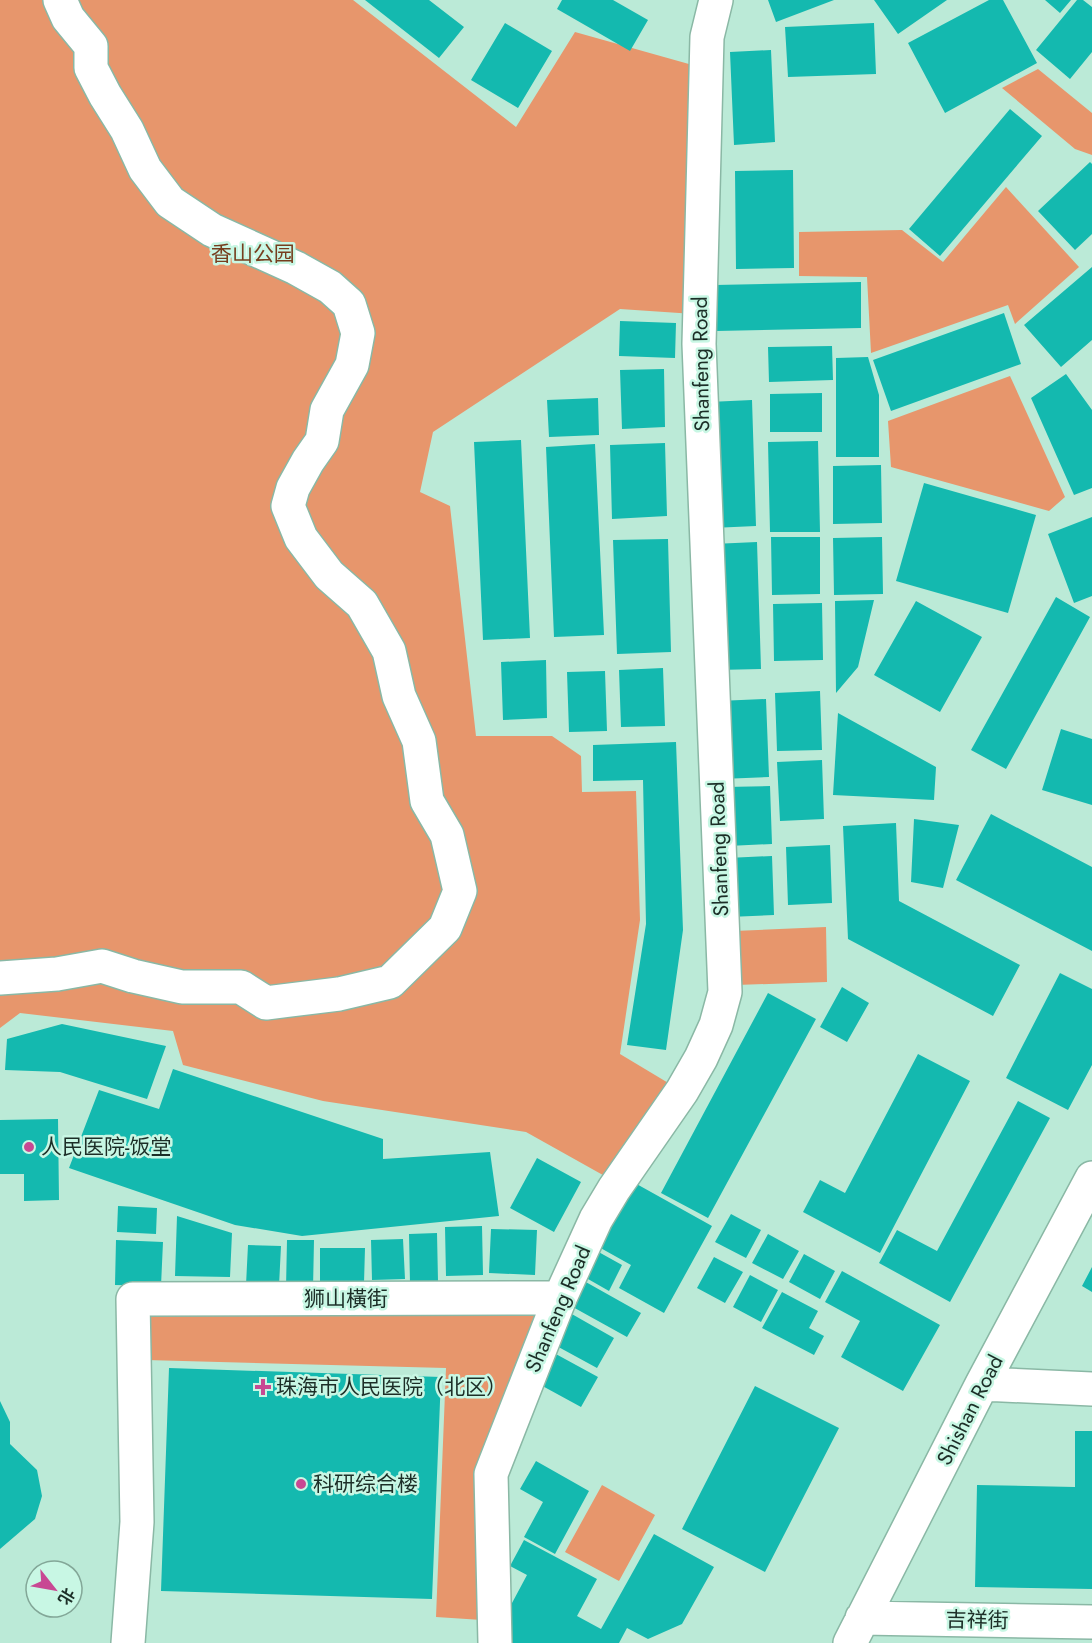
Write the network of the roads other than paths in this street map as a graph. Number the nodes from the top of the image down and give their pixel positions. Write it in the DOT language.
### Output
graph roads {
  1 [pos="60,0"];
  2 [pos="716,0"];
  3 [pos="0,978"];
  4 [pos="1092,1178"];
  5 [pos="560,1298"];
  6 [pos="982,1384"];
  7 [pos="1092,1389"];
  8 [pos="1092,1622"];
  9 [pos="856,1631"];
  10 [pos="128,1643"];
  11 [pos="495,1643"];
  1 -- 3 [label="street"];
  2 -- 5 [label="street, Shanfeng Road"];
  4 -- 6 [label="street, Shishan Road"];
  5 -- 10 [label="street, 狮山橫街"];
  5 -- 11 [label="street, Shanfeng Road"];
  6 -- 7 [label="street"];
  6 -- 9 [label="street, Shishan Road"];
  8 -- 9 [label="street, 吉祥街"];
}
